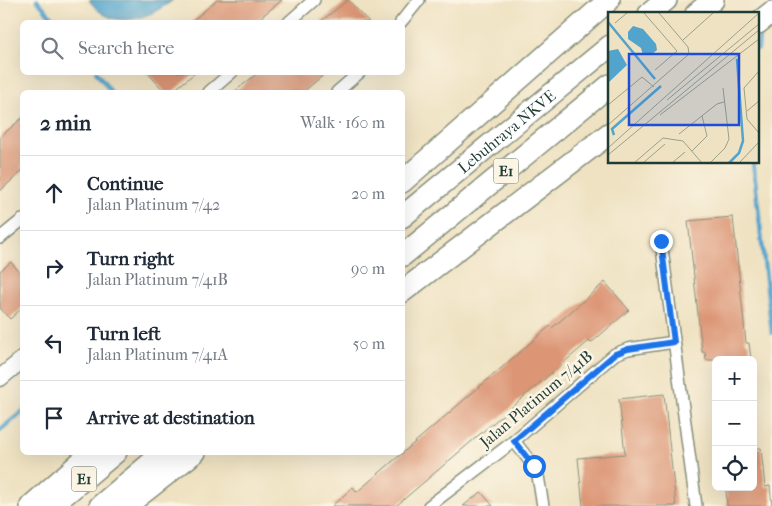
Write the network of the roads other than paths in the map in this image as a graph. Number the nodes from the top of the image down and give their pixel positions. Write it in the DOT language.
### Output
graph roads {
  1 [pos="314,0"];
  2 [pos="418,0"];
  3 [pos="609,0"];
  4 [pos="666,0"];
  5 [pos="713,0"];
  6 [pos="651,12"];
  7 [pos="698,12"];
  8 [pos="772,12"];
  9 [pos="291,20"];
  10 [pos="403,20"];
  11 [pos="760,21"];
  12 [pos="608,48"];
  13 [pos="229,75"];
  14 [pos="357,75"];
  15 [pos="608,87"];
  16 [pos="212,90"];
  17 [pos="339,90"];
  18 [pos="608,135"];
  19 [pos="405,179"];
  20 [pos="405,215"];
  21 [pos="20,222"];
  22 [pos="0,238"];
  23 [pos="661,241"];
  24 [pos="405,254"];
  25 [pos="405,290"];
  26 [pos="674,342"];
  27 [pos="20,362"];
  28 [pos="0,378"];
  29 [pos="514,441"];
  30 [pos="89,455"];
  31 [pos="112,455"];
  32 [pos="160,455"];
  33 [pos="191,455"];
  34 [pos="31,506"];
  35 [pos="51,506"];
  36 [pos="100,506"];
  37 [pos="126,506"];
  38 [pos="430,506"];
  39 [pos="543,506"];
  40 [pos="696,506"];
  1 -- 9 [label="street"];
  2 -- 10 [label="street"];
  3 -- 19 [label="highway"];
  4 -- 6 [label="highway"];
  5 -- 7 [label="highway"];
  8 -- 11 [label="highway"];
  12 -- 20 [label="highway, Lebuhraya NKVE / E1"];
  13 -- 16 [label="street"];
  14 -- 17 [label="street"];
  15 -- 24 [label="highway, Lebuhraya NKVE / E1"];
  18 -- 25 [label="highway"];
  21 -- 22 [label="street"];
  23 -- 26 [label="street"];
  26 -- 29 [label="street, Jalan Platinum 7/41B"];
  26 -- 40 [label="street"];
  27 -- 28 [label="street"];
  29 -- 38 [label="street, Jalan Platinum 7/41B"];
  29 -- 39 [label="street"];
  30 -- 34 [label="highway"];
  31 -- 35 [label="highway, E1"];
  32 -- 36 [label="highway, E1"];
  33 -- 37 [label="highway"];
}
